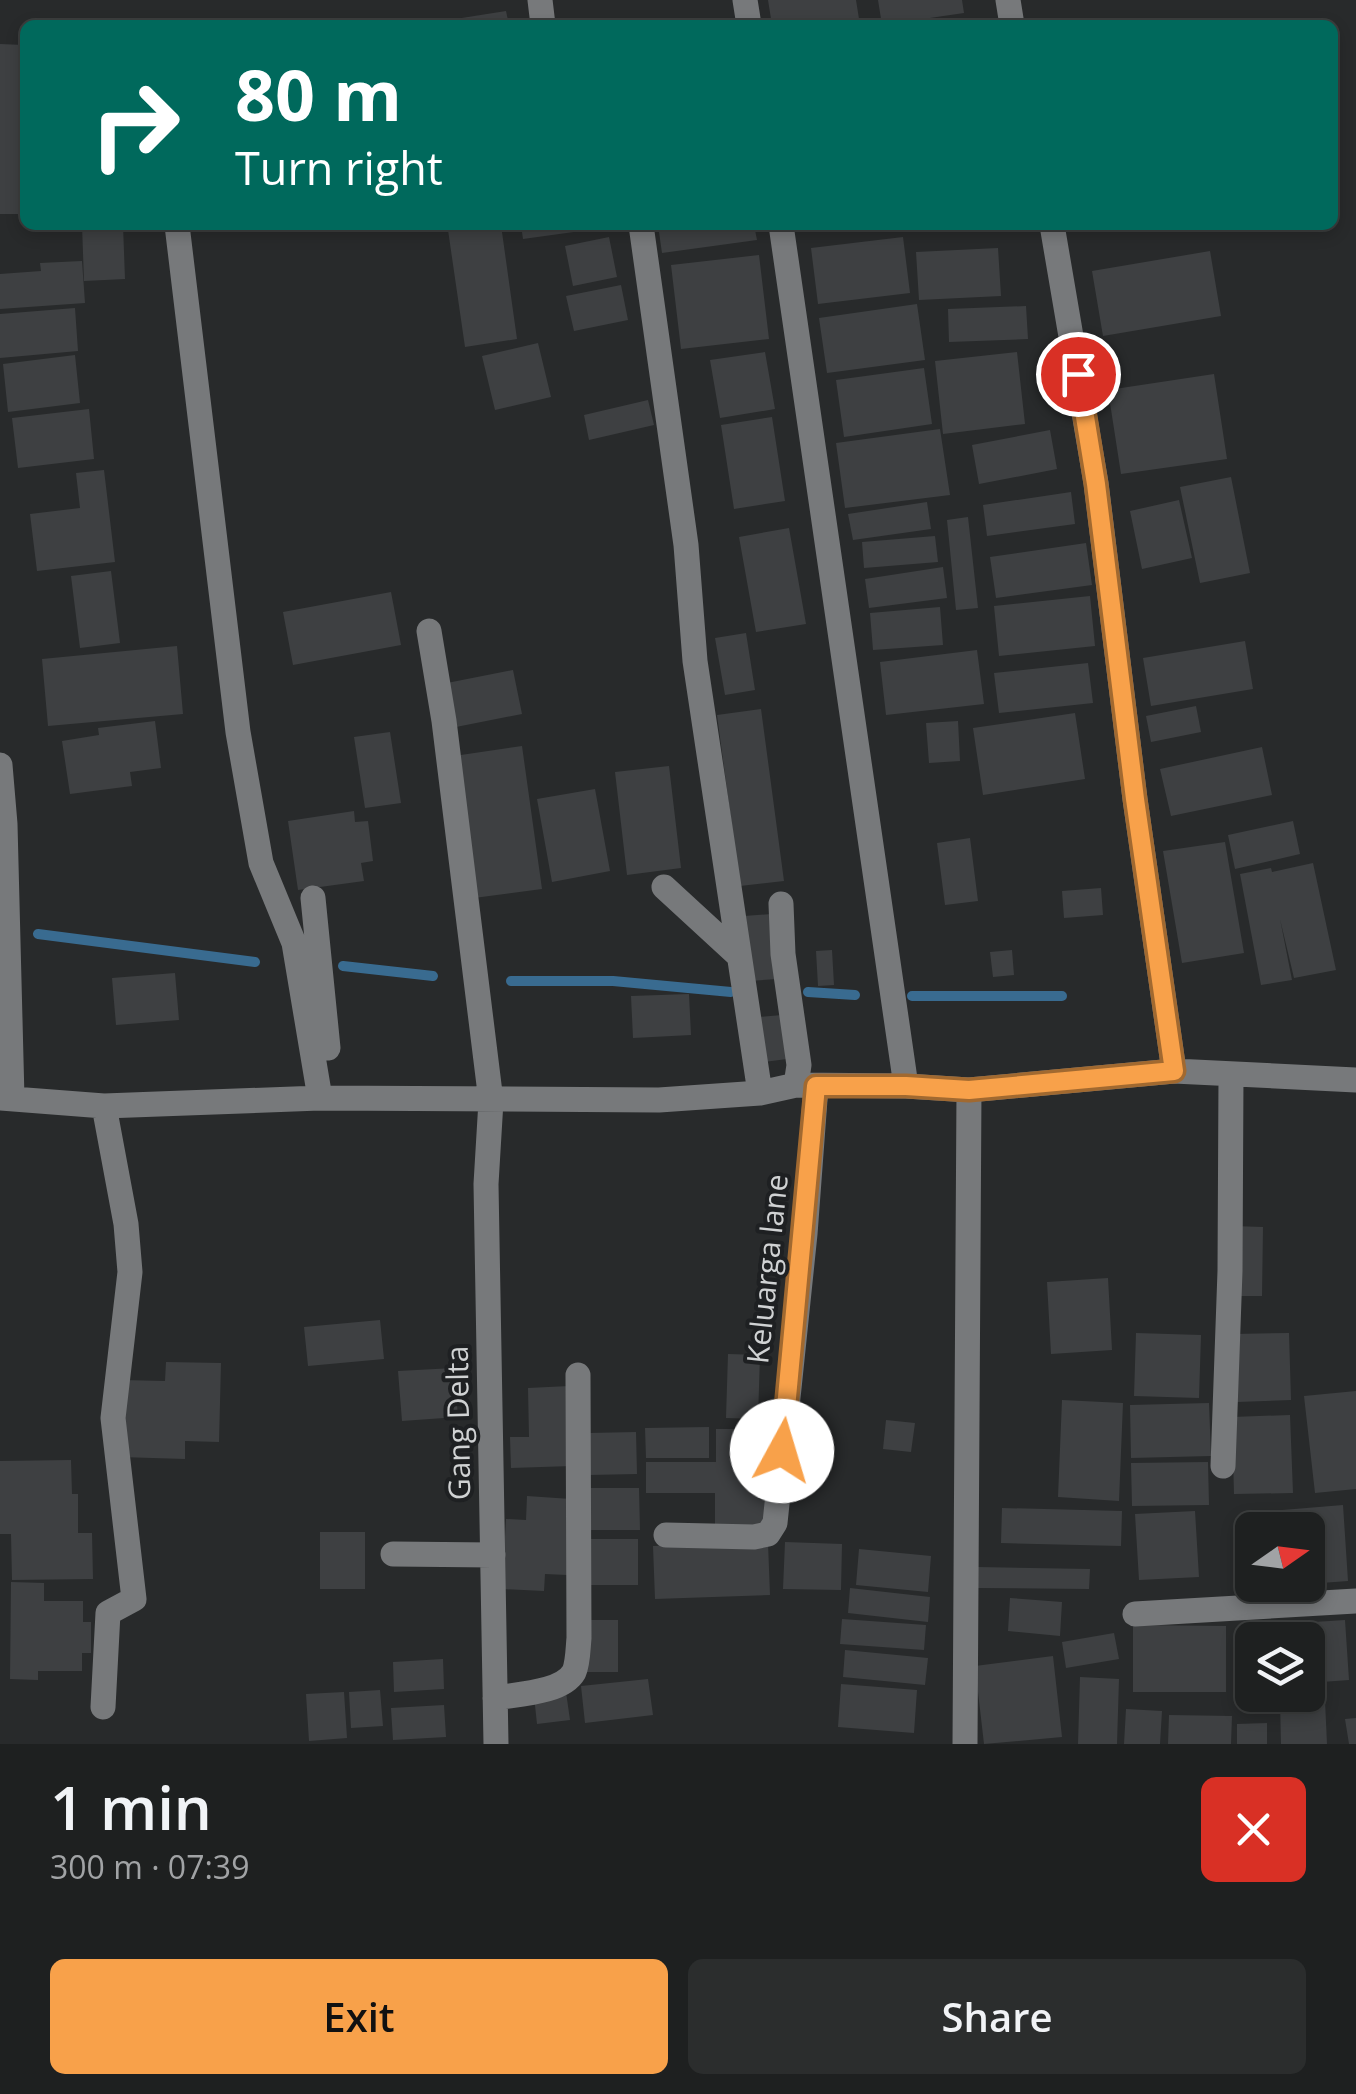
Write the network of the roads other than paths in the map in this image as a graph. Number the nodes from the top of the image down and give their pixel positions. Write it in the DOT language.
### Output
graph roads {
  1 [pos="177,230"];
  2 [pos="643,230"];
  3 [pos="783,230"];
  4 [pos="1053,230"];
  5 [pos="429,631"];
  6 [pos="0,765"];
  7 [pos="664,887"];
  8 [pos="313,898"];
  9 [pos="780,904"];
  10 [pos="739,956"];
  11 [pos="1174,1071"];
  12 [pos="1231,1076"];
  13 [pos="1356,1080"];
  14 [pos="806,1086"];
  15 [pos="906,1086"];
  16 [pos="969,1090"];
  17 [pos="760,1093"];
  18 [pos="6,1098"];
  19 [pos="327,1099"];
  20 [pos="491,1100"];
  21 [pos="104,1106"];
  22 [pos="578,1375"];
  23 [pos="1223,1466"];
  24 [pos="666,1535"];
  25 [pos="392,1554"];
  26 [pos="493,1556"];
  27 [pos="1356,1601"];
  28 [pos="1136,1614"];
  29 [pos="496,1698"];
  30 [pos="103,1707"];
  31 [pos="496,1744"];
  32 [pos="964,1744"];
  1 -- 19 [label="street"];
  2 -- 10 [label="street"];
  3 -- 15 [label="street"];
  4 -- 11 [label="street"];
  5 -- 20 [label="street, Gang Delta"];
  6 -- 18 [label="street"];
  7 -- 10 [label="street"];
  8 -- 19 [label="street"];
  9 -- 14 [label="street, Keluarga lane"];
  10 -- 17 [label="street"];
  11 -- 12 [label="street"];
  11 -- 16 [label="street"];
  12 -- 13 [label="street"];
  12 -- 23 [label="street"];
  14 -- 15 [label="street"];
  14 -- 17 [label="street"];
  14 -- 24 [label="street, Keluarga lane"];
  15 -- 16 [label="street"];
  16 -- 32 [label="street"];
  17 -- 20 [label="street"];
  18 -- 21 [label="street"];
  19 -- 20 [label="street"];
  19 -- 21 [label="street"];
  20 -- 26 [label="street, Gang Delta"];
  21 -- 30 [label="street"];
  22 -- 29 [label="street"];
  25 -- 26 [label="street"];
  26 -- 29 [label="street, Gang Delta"];
  27 -- 28 [label="street"];
  29 -- 31 [label="street, Gang Delta"];
}
